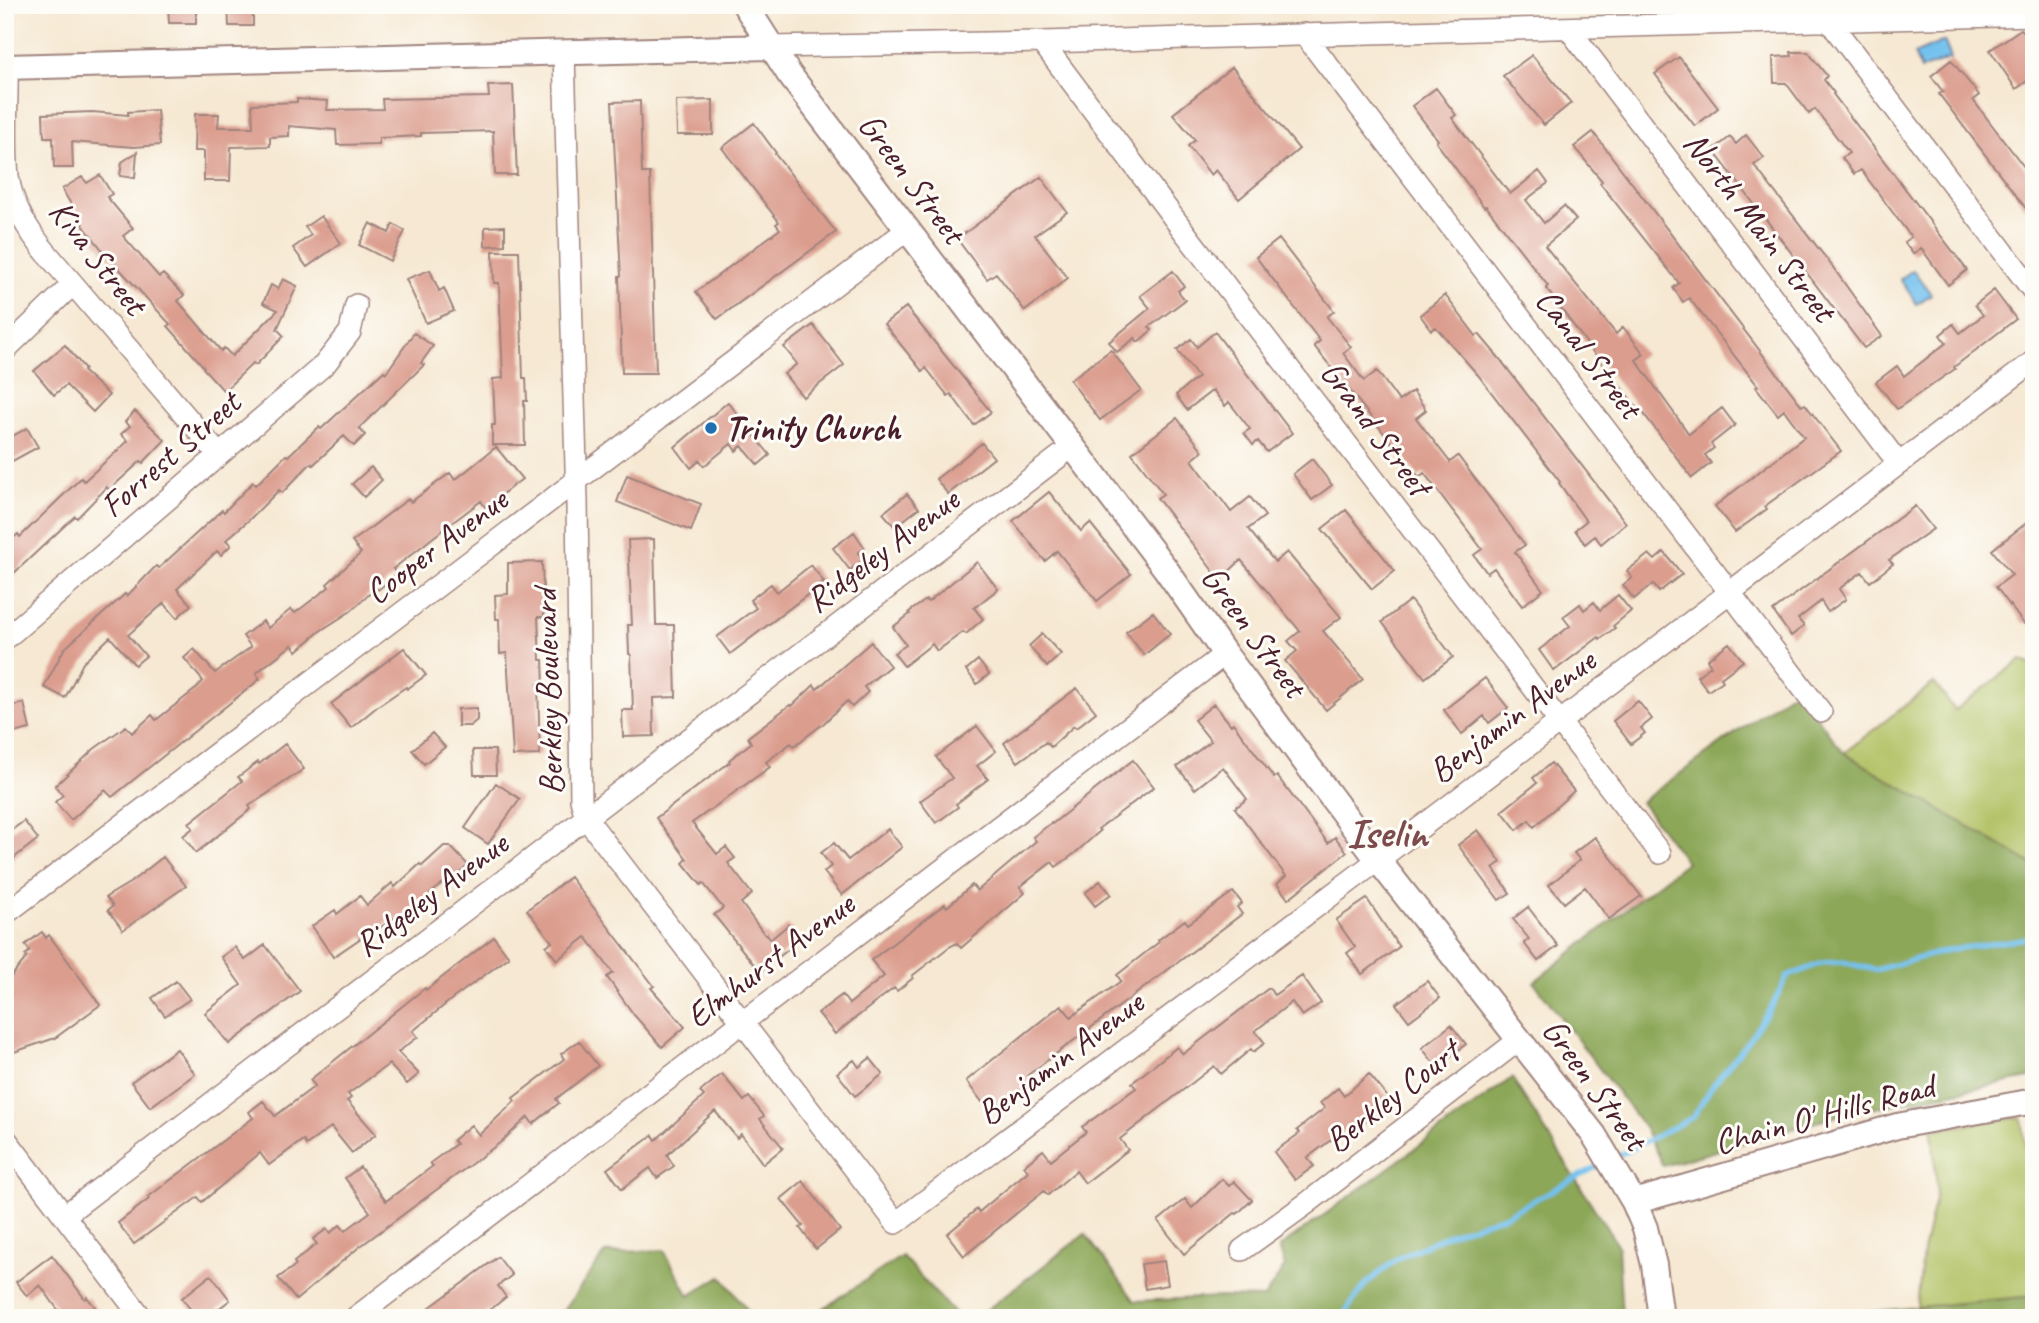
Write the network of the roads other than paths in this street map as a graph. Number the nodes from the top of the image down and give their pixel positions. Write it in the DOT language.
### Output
graph roads {
  1 [pos="746,5"];
  2 [pos="2034,15"];
  3 [pos="1830,22"];
  4 [pos="1569,29"];
  5 [pos="1304,34"];
  6 [pos="1042,42"];
  7 [pos="771,47"];
  8 [pos="564,54"];
  9 [pos="6,67"];
  10 [pos="907,230"];
  11 [pos="73,285"];
  12 [pos="2034,292"];
  13 [pos="356,305"];
  14 [pos="5,350"];
  15 [pos="2034,361"];
  16 [pos="1072,447"];
  17 [pos="219,455"];
  18 [pos="1899,464"];
  19 [pos="576,481"];
  20 [pos="1729,593"];
  21 [pos="5,639"];
  22 [pos="1225,654"];
  23 [pos="1821,712"];
  24 [pos="1560,722"];
  25 [pos="586,817"];
  26 [pos="1660,853"];
  27 [pos="1378,860"];
  28 [pos="5,914"];
  29 [pos="742,1023"];
  30 [pos="1519,1040"];
  31 [pos="2034,1101"];
  32 [pos="5,1138"];
  33 [pos="1634,1202"];
  34 [pos="65,1215"];
  35 [pos="896,1223"];
  36 [pos="1242,1250"];
  37 [pos="142,1318"];
  38 [pos="355,1318"];
  39 [pos="1661,1318"];
  1 -- 7 [label="street, Green Street"];
  2 -- 3 [label="street"];
  3 -- 4 [label="street"];
  3 -- 12 [label="street"];
  4 -- 5 [label="street"];
  4 -- 18 [label="street, North Main Street"];
  5 -- 6 [label="street"];
  5 -- 20 [label="street, Canal Street"];
  6 -- 7 [label="street"];
  6 -- 24 [label="street, Grand Street"];
  7 -- 8 [label="street"];
  7 -- 10 [label="street, Green Street"];
  8 -- 9 [label="street"];
  8 -- 19 [label="street, Berkley Boulevard"];
  9 -- 11 [label="street, Kiva Street"];
  10 -- 16 [label="street, Green Street"];
  10 -- 19 [label="street, Cooper Avenue"];
  11 -- 14 [label="street"];
  11 -- 17 [label="street, Kiva Street"];
  13 -- 17 [label="street, Forrest Street"];
  15 -- 18 [label="street, Benjamin Avenue"];
  16 -- 22 [label="street, Green Street"];
  16 -- 25 [label="street, Ridgeley Avenue"];
  17 -- 21 [label="street, Forrest Street"];
  18 -- 20 [label="street, Benjamin Avenue"];
  19 -- 25 [label="street, Berkley Boulevard"];
  19 -- 28 [label="street, Cooper Avenue"];
  20 -- 23 [label="street, Canal Street"];
  20 -- 24 [label="street, Benjamin Avenue"];
  22 -- 27 [label="street, Green Street"];
  22 -- 29 [label="street, Elmhurst Avenue"];
  24 -- 26 [label="street, Grand Street"];
  24 -- 27 [label="street, Benjamin Avenue"];
  25 -- 29 [label="street, Berkley Boulevard"];
  25 -- 34 [label="street, Ridgeley Avenue"];
  27 -- 30 [label="street, Green Street"];
  27 -- 35 [label="street, Benjamin Avenue"];
  29 -- 35 [label="street, Berkley Boulevard"];
  29 -- 38 [label="street, Elmhurst Avenue"];
  30 -- 33 [label="street, Green Street"];
  30 -- 36 [label="street, Berkley Court"];
  31 -- 33 [label="street, Chain O' Hills Road"];
  32 -- 34 [label="street"];
  33 -- 39 [label="street, Green Street"];
  34 -- 37 [label="street"];
}
